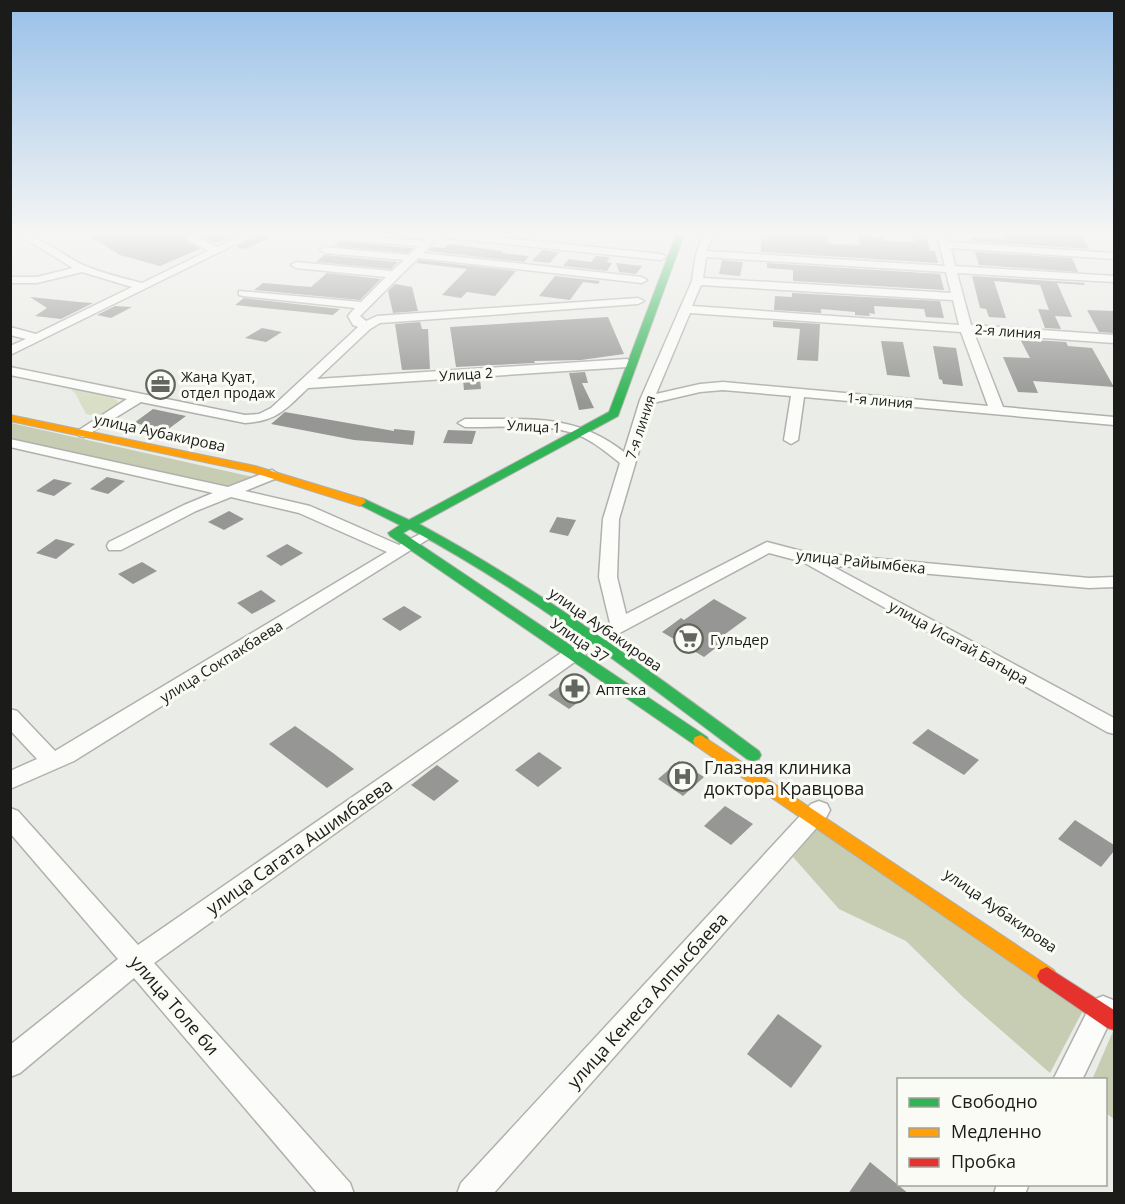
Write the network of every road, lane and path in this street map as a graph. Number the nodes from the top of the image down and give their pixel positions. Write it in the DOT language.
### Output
graph roads {
  1 [pos="132,291"];
  2 [pos="379,291"];
  3 [pos="659,291"];
  4 [pos="693,291"];
  5 [pos="863,291"];
  6 [pos="957,291"];
  7 [pos="243,293"];
  8 [pos="958,297"];
  9 [pos="638,301"];
  10 [pos="364,306"];
  11 [pos="686,309"];
  12 [pos="366,326"];
  13 [pos="966,328"];
  14 [pos="10,331"];
  15 [pos="37,338"];
  16 [pos="1114,339"];
  17 [pos="10,351"];
  18 [pos="627,363"];
  19 [pos="10,371"];
  20 [pos="305,384"];
  21 [pos="798,392"];
  22 [pos="139,397"];
  23 [pos="647,400"];
  24 [pos="997,410"];
  25 [pos="10,418"];
  26 [pos="1114,422"];
  27 [pos="465,423"];
  28 [pos="84,433"];
  29 [pos="791,440"];
  30 [pos="10,443"];
  31 [pos="628,462"];
  32 [pos="272,475"];
  33 [pos="232,491"];
  34 [pos="428,534"];
  35 [pos="115,546"];
  36 [pos="400,551"];
  37 [pos="804,557"];
  38 [pos="1114,582"];
  39 [pos="1089,583"];
  40 [pos="1114,594"];
  41 [pos="620,625"];
  42 [pos="594,639"];
  43 [pos="10,716"];
  44 [pos="1114,728"];
  45 [pos="52,762"];
  46 [pos="764,764"];
  47 [pos="10,781"];
  48 [pos="818,803"];
  49 [pos="10,817"];
  50 [pos="137,960"];
  51 [pos="1112,1011"];
  52 [pos="10,1063"];
  53 [pos="1068,1078"];
  54 [pos="339,1194"];
  55 [pos="472,1194"];
  1 -- 15 [label="street"];
  2 -- 10 [label="street"];
  3 -- 51 [label="street, Улица 37"];
  4 -- 11 [label="street, 7-я линия"];
  5 -- 8 [label="street"];
  6 -- 8 [label="street"];
  7 -- 10 [label="street"];
  8 -- 13 [label="street"];
  9 -- 12 [label="street"];
  10 -- 12 [label="street"];
  11 -- 13 [label="street, 2-я линия"];
  11 -- 23 [label="street, 7-я линия"];
  12 -- 20 [label="street"];
  13 -- 16 [label="street, 2-я линия"];
  13 -- 24 [label="street"];
  14 -- 15 [label="street"];
  15 -- 17 [label="street"];
  18 -- 20 [label="street, Улица 2"];
  19 -- 22 [label="street"];
  20 -- 22 [label="street"];
  21 -- 23 [label="street, 1-я линия"];
  21 -- 24 [label="street, 1-я линия"];
  21 -- 29 [label="street"];
  22 -- 28 [label="street"];
  23 -- 31 [label="street, 7-я линия"];
  24 -- 26 [label="street, 1-я линия"];
  25 -- 28 [label="street, улица Аубакирова"];
  27 -- 31 [label="street, Улица 1"];
  28 -- 32 [label="street, улица Аубакирова"];
  30 -- 33 [label="street"];
  31 -- 41 [label="street, 7-я линия"];
  32 -- 33 [label="street"];
  32 -- 34 [label="street, улица Аубакирова"];
  33 -- 35 [label="street"];
  33 -- 36 [label="street"];
  34 -- 36 [label="street, улица Сокпакбаева"];
  34 -- 42 [label="street, улица Аубакирова"];
  36 -- 45 [label="street, улица Сокпакбаева"];
  37 -- 39 [label="street, улица Райымбека"];
  37 -- 41 [label="street, улица Райымбека"];
  37 -- 44 [label="street, улица Исатай Батыра"];
  38 -- 39 [label="street, улица Райымбека"];
  39 -- 40 [label="street"];
  41 -- 42 [label="street, улица Райымбека"];
  42 -- 46 [label="street, улица Аубакирова"];
  42 -- 50 [label="street, улица Сагата Ашимбаева"];
  43 -- 45 [label="street"];
  45 -- 47 [label="street, улица Сокпакбаева"];
  48 -- 51 [label="street, улица Аубакирова"];
  48 -- 55 [label="street, улица Кенеса Алпысбаева"];
  49 -- 50 [label="street, улица Толе би"];
  50 -- 52 [label="street, улица Сагата Ашимбаева"];
  50 -- 54 [label="street, улица Толе би"];
  51 -- 53 [label="street"];
}
